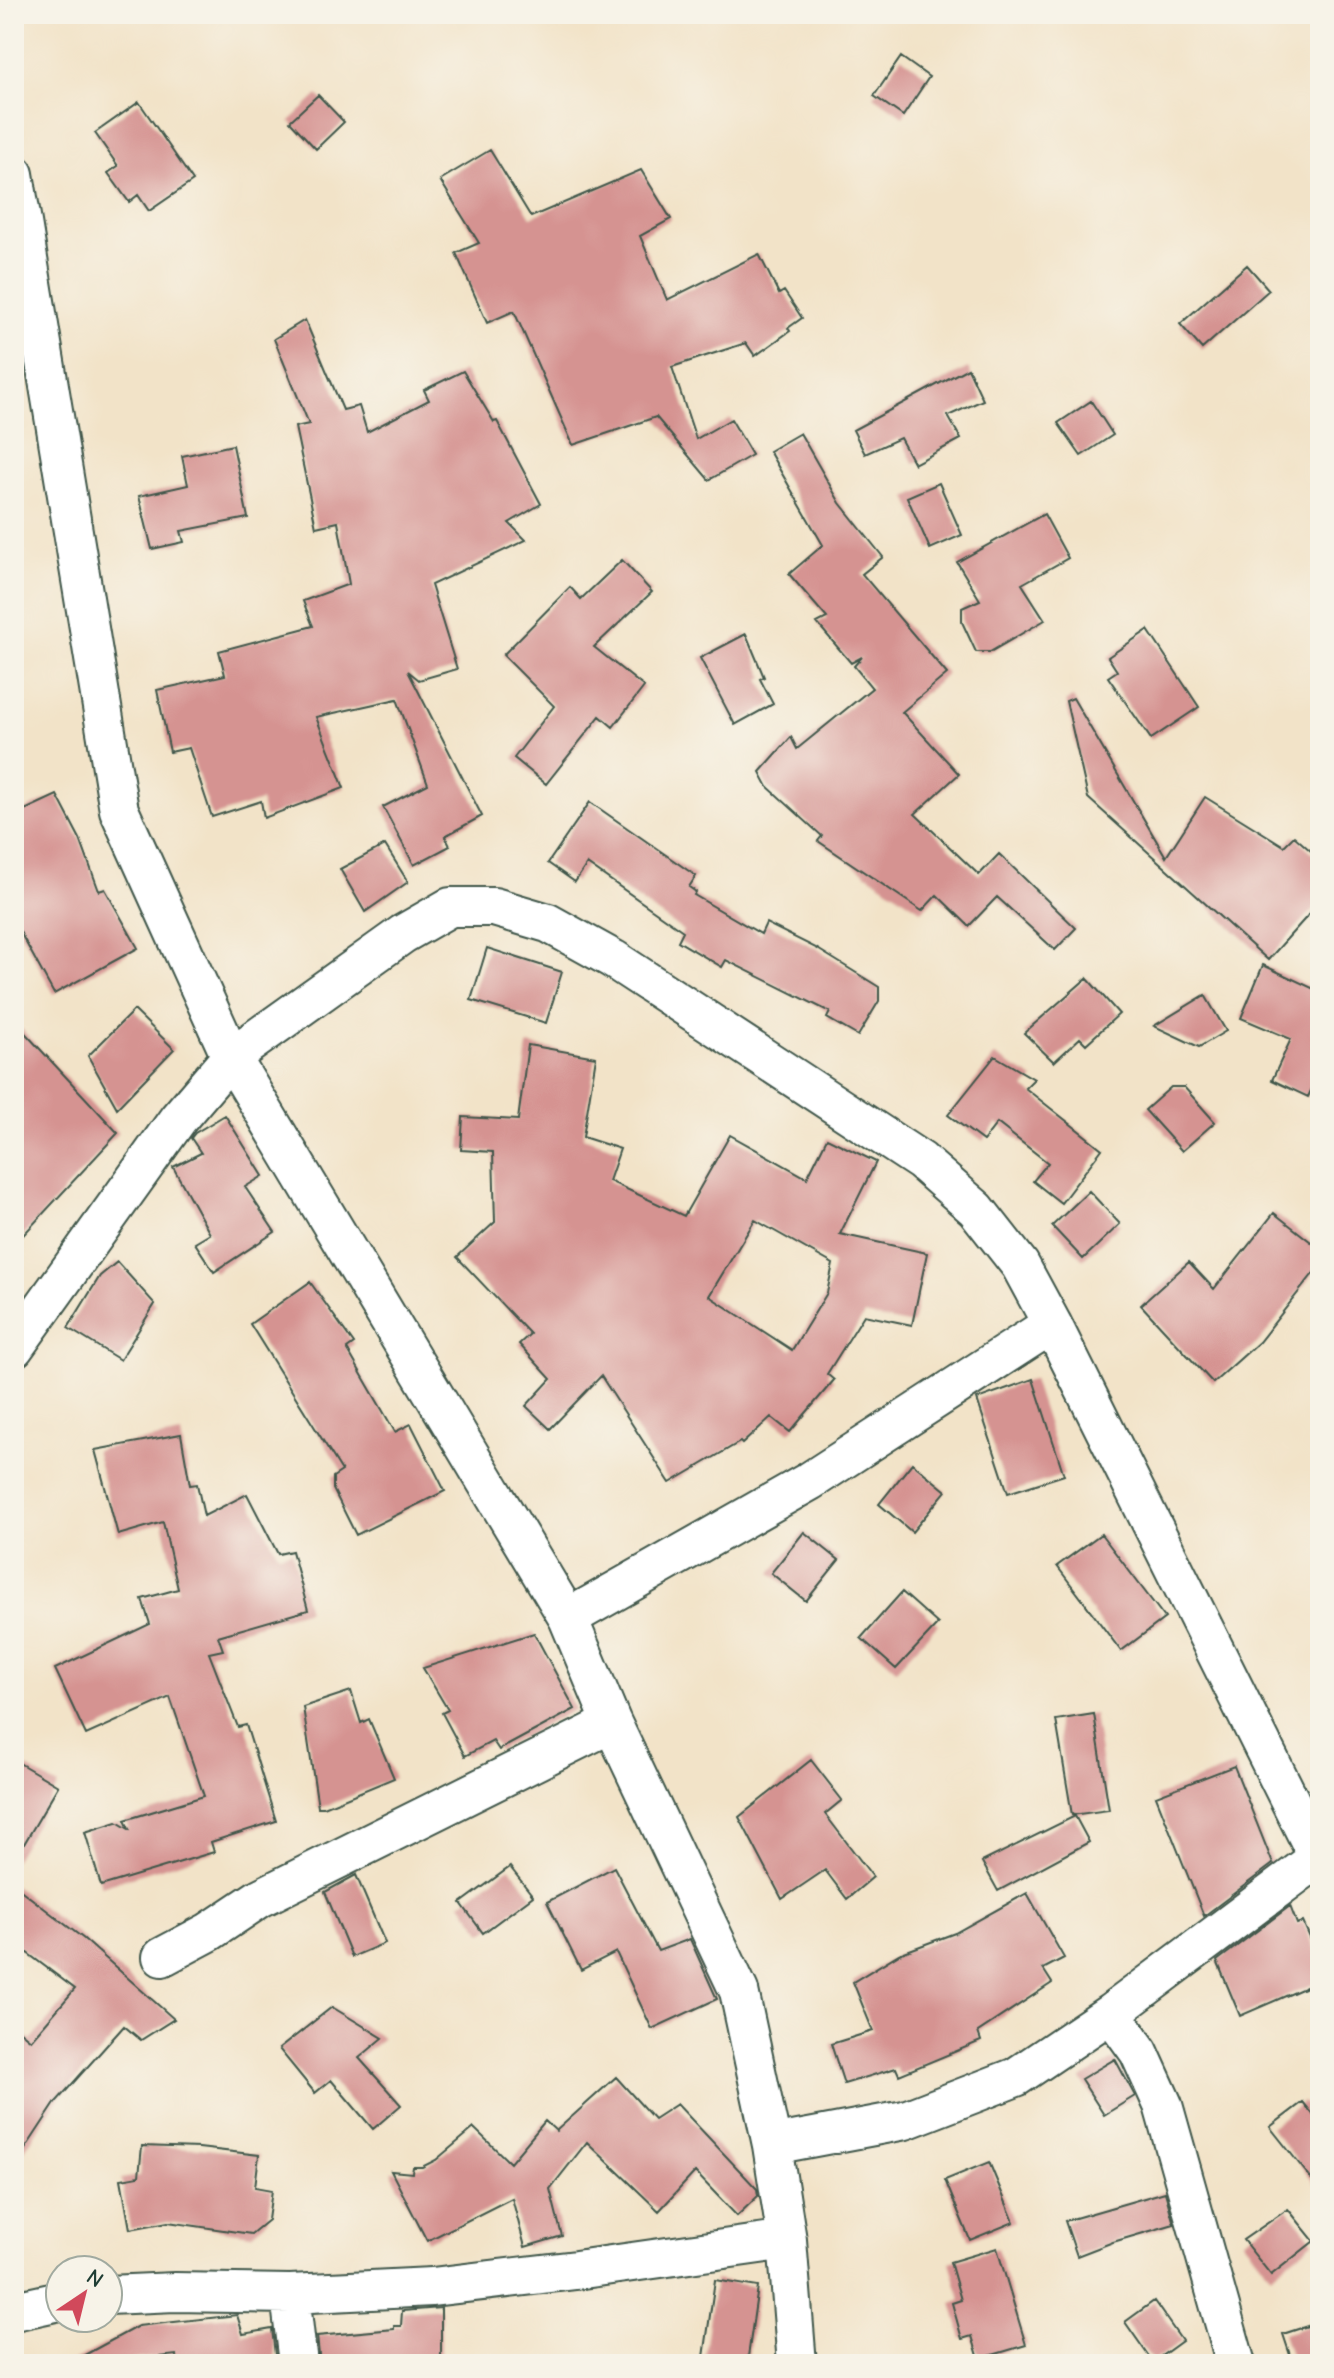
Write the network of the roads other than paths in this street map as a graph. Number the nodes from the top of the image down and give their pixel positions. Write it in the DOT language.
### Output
graph roads {
  1 [pos="14,174"];
  2 [pos="231,1057"];
  3 [pos="1052,1324"];
  4 [pos="14,1348"];
  5 [pos="568,1618"];
  6 [pos="612,1723"];
  7 [pos="1319,1860"];
  8 [pos="162,1957"];
  9 [pos="1111,2013"];
  10 [pos="772,2145"];
  11 [pos="787,2240"];
  12 [pos="124,2294"];
  13 [pos="290,2294"];
  14 [pos="44,2304"];
  15 [pos="14,2311"];
  16 [pos="298,2364"];
  17 [pos="797,2364"];
  18 [pos="1236,2364"];
  1 -- 2 [label="street"];
  2 -- 3 [label="street"];
  2 -- 4 [label="street"];
  2 -- 5 [label="street"];
  3 -- 5 [label="street"];
  3 -- 7 [label="street"];
  5 -- 6 [label="street"];
  6 -- 8 [label="street"];
  6 -- 10 [label="street"];
  7 -- 9 [label="street"];
  9 -- 10 [label="street"];
  9 -- 18 [label="street"];
  10 -- 11 [label="street"];
  11 -- 13 [label="street"];
  11 -- 17 [label="street"];
  12 -- 13 [label="street"];
  13 -- 16 [label="street"];
  14 -- 15 [label="street"];
}
